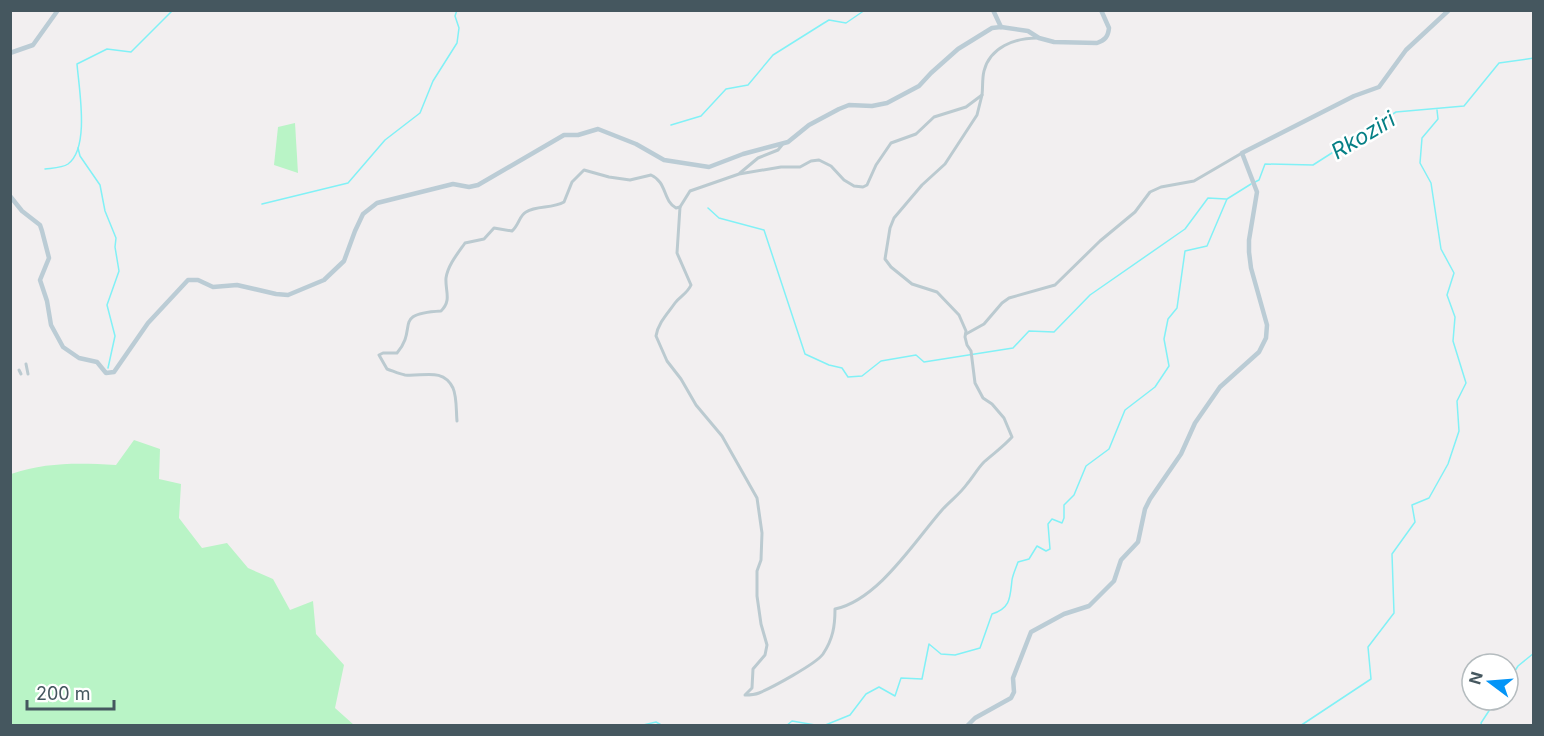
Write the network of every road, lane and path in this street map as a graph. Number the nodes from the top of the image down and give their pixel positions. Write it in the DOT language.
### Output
graph roads {
  1 [pos="58,10"];
  2 [pos="993,10"];
  3 [pos="1101,10"];
  4 [pos="1449,10"];
  5 [pos="1001,27"];
  6 [pos="1039,38"];
  7 [pos="10,53"];
  8 [pos="982,95"];
  9 [pos="783,144"];
  10 [pos="1242,153"];
  11 [pos="739,174"];
  12 [pos="10,196"];
  13 [pos="680,207"];
  14 [pos="966,334"];
  15 [pos="26,364"];
  16 [pos="28,374"];
  17 [pos="457,421"];
  18 [pos="967,726"];
  1 -- 7 [label="main road"];
  2 -- 5 [label="main road"];
  3 -- 6 [label="main road"];
  4 -- 10 [label="main road"];
  5 -- 6 [label="main road"];
  5 -- 9 [label="main road"];
  6 -- 8 [label="street"];
  8 -- 11 [label="street"];
  8 -- 14 [label="street"];
  9 -- 11 [label="street"];
  9 -- 12 [label="main road"];
  10 -- 14 [label="street"];
  10 -- 18 [label="main road"];
  11 -- 13 [label="street"];
  13 -- 14 [label="street"];
  13 -- 17 [label="street"];
  15 -- 16 [label="street"];
}
